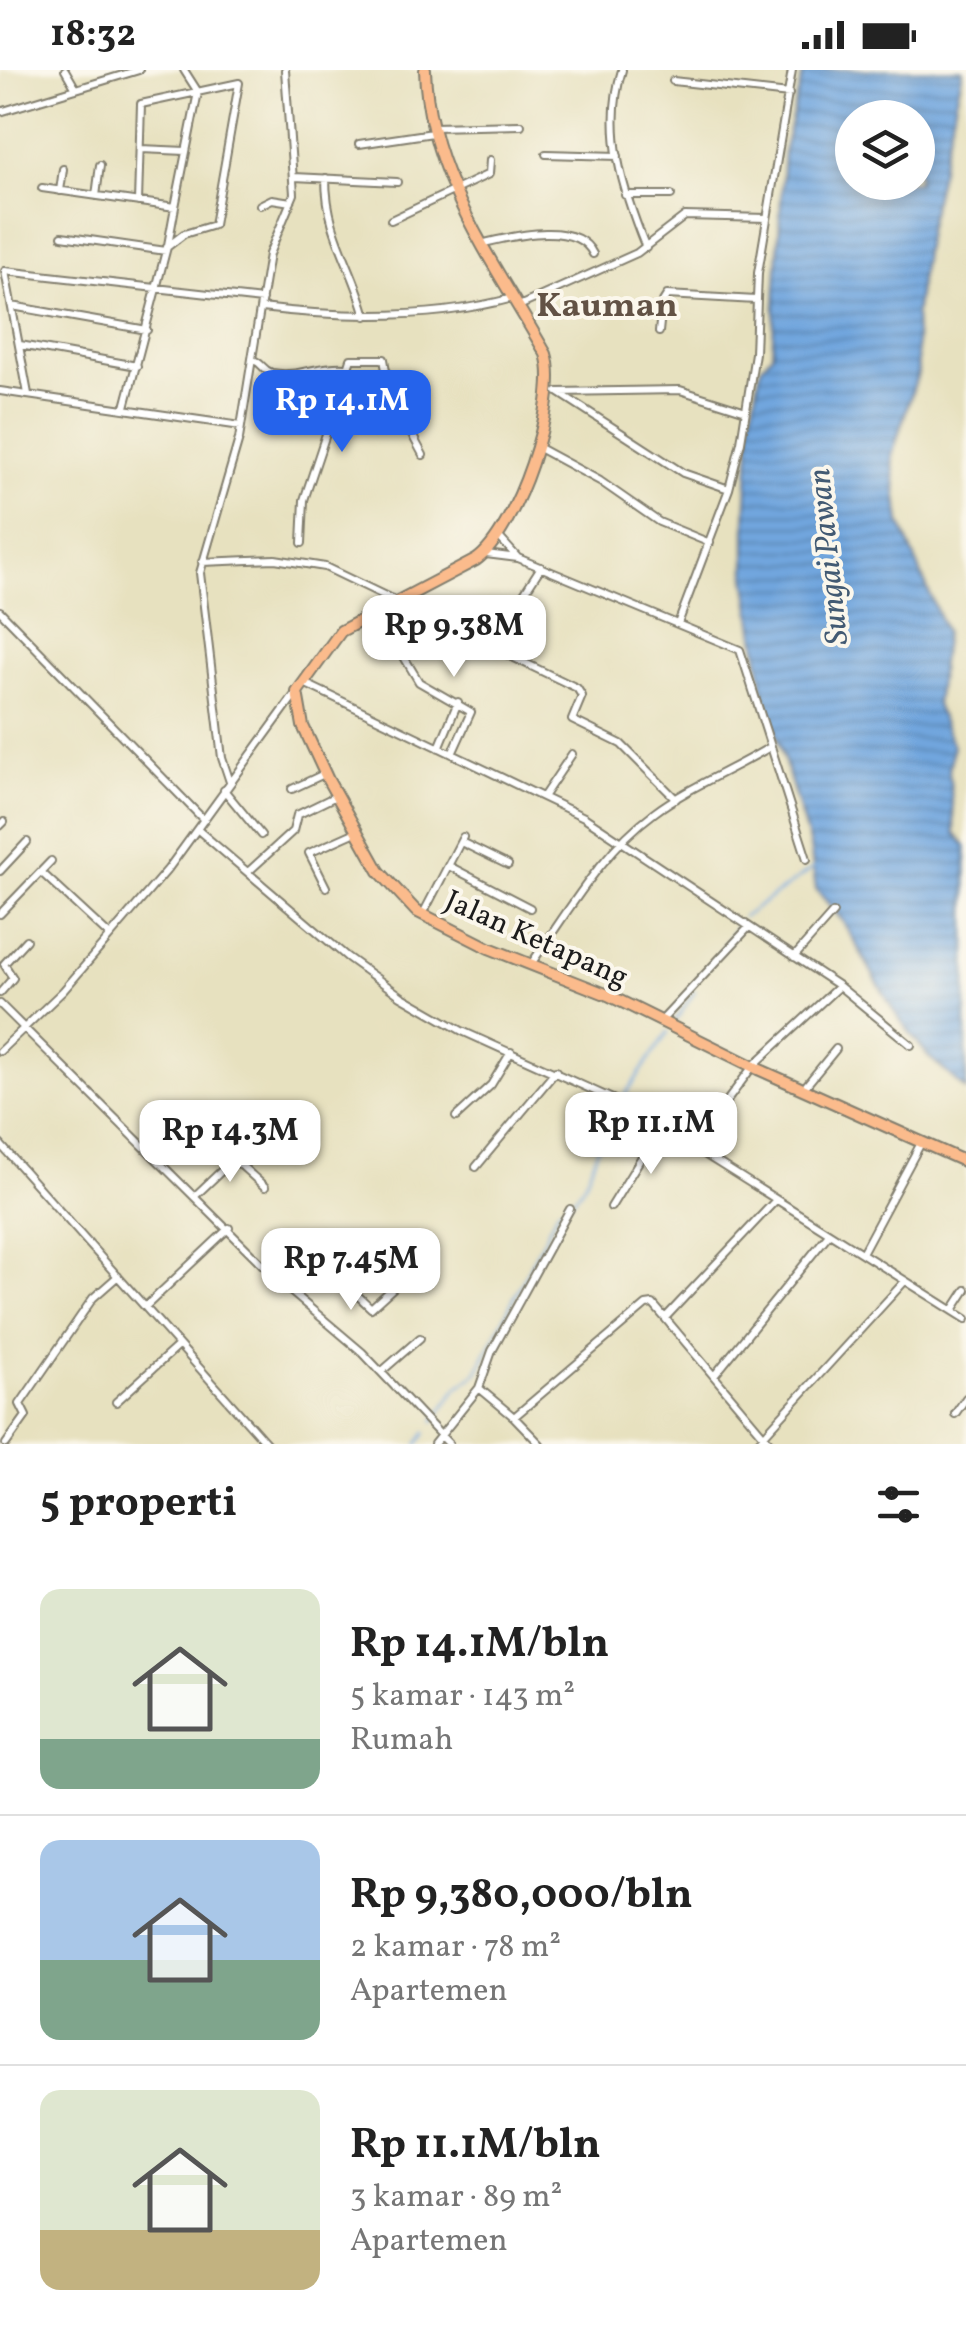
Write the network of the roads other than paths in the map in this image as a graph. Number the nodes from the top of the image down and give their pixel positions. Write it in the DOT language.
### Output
graph roads {
  1 [pos="65,70"];
  2 [pos="139,70"];
  3 [pos="184,70"];
  4 [pos="285,70"];
  5 [pos="426,70"];
  6 [pos="622,70"];
  7 [pos="792,70"];
  8 [pos="673,81"];
  9 [pos="76,89"];
  10 [pos="198,92"];
  11 [pos="789,94"];
  12 [pos="0,112"];
  13 [pos="520,125"];
  14 [pos="432,130"];
  15 [pos="359,144"];
  16 [pos="141,149"];
  17 [pos="186,151"];
  18 [pos="546,154"];
  19 [pos="618,156"];
  20 [pos="490,160"];
  21 [pos="100,165"];
  22 [pos="63,170"];
  23 [pos="294,177"];
  24 [pos="326,178"];
  25 [pos="397,182"];
  26 [pos="42,188"];
  27 [pos="454,189"];
  28 [pos="60,190"];
  29 [pos="625,195"];
  30 [pos="671,195"];
  31 [pos="96,196"];
  32 [pos="138,202"];
  33 [pos="291,202"];
  34 [pos="260,205"];
  35 [pos="176,207"];
  36 [pos="767,218"];
  37 [pos="392,220"];
  38 [pos="62,236"];
  39 [pos="484,243"];
  40 [pos="646,248"];
  41 [pos="167,249"];
  42 [pos="593,254"];
  43 [pos="159,286"];
  44 [pos="756,300"];
  45 [pos="517,302"];
  46 [pos="262,304"];
  47 [pos="12,306"];
  48 [pos="366,316"];
  49 [pos="146,330"];
  50 [pos="658,332"];
  51 [pos="20,345"];
  52 [pos="252,360"];
  53 [pos="138,366"];
  54 [pos="346,367"];
  55 [pos="0,390"];
  56 [pos="554,391"];
  57 [pos="28,394"];
  58 [pos="125,408"];
  59 [pos="746,411"];
  60 [pos="241,426"];
  61 [pos="536,446"];
  62 [pos="423,455"];
  63 [pos="730,488"];
  64 [pos="499,537"];
  65 [pos="710,543"];
  66 [pos="302,544"];
  67 [pos="486,554"];
  68 [pos="518,558"];
  69 [pos="202,562"];
  70 [pos="541,567"];
  71 [pos="400,600"];
  72 [pos="0,611"];
  73 [pos="376,611"];
  74 [pos="512,612"];
  75 [pos="679,621"];
  76 [pos="300,687"];
  77 [pos="458,702"];
  78 [pos="439,748"];
  79 [pos="770,748"];
  80 [pos="452,754"];
  81 [pos="572,754"];
  82 [pos="326,774"];
  83 [pos="230,782"];
  84 [pos="292,788"];
  85 [pos="224,790"];
  86 [pos="337,795"];
  87 [pos="543,796"];
  88 [pos="676,799"];
  89 [pos="204,820"];
  90 [pos="198,830"];
  91 [pos="357,832"];
  92 [pos="262,835"];
  93 [pos="623,840"];
  94 [pos="27,842"];
  95 [pos="808,859"];
  96 [pos="51,861"];
  97 [pos="508,864"];
  98 [pos="449,866"];
  99 [pos="0,871"];
  100 [pos="40,872"];
  101 [pos="248,872"];
  102 [pos="326,887"];
  103 [pos="530,908"];
  104 [pos="833,913"];
  105 [pos="0,914"];
  106 [pos="422,914"];
  107 [pos="749,927"];
  108 [pos="110,936"];
  109 [pos="26,940"];
  110 [pos="794,957"];
  111 [pos="530,965"];
  112 [pos="840,986"];
  113 [pos="0,994"];
  114 [pos="0,1004"];
  115 [pos="660,1022"];
  116 [pos="26,1031"];
  117 [pos="911,1045"];
  118 [pos="836,1050"];
  119 [pos="0,1051"];
  120 [pos="511,1052"];
  121 [pos="754,1066"];
  122 [pos="556,1071"];
  123 [pos="803,1089"];
  124 [pos="456,1117"];
  125 [pos="660,1127"];
  126 [pos="922,1142"];
  127 [pos="0,1144"];
  128 [pos="692,1148"];
  129 [pos="966,1162"];
  130 [pos="476,1168"];
  131 [pos="265,1186"];
  132 [pos="196,1195"];
  133 [pos="774,1202"];
  134 [pos="611,1208"];
  135 [pos="570,1209"];
  136 [pos="229,1228"];
  137 [pos="828,1235"];
  138 [pos="862,1253"];
  139 [pos="118,1276"];
  140 [pos="403,1279"];
  141 [pos="906,1281"];
  142 [pos="280,1282"];
  143 [pos="966,1290"];
  144 [pos="145,1307"];
  145 [pos="952,1310"];
  146 [pos="665,1318"];
  147 [pos="966,1319"];
  148 [pos="420,1338"];
  149 [pos="179,1345"];
  150 [pos="381,1372"];
  151 [pos="714,1376"];
  152 [pos="478,1388"];
  153 [pos="966,1398"];
  154 [pos="116,1402"];
  155 [pos="954,1414"];
  156 [pos="514,1417"];
  157 [pos="439,1433"];
  158 [pos="763,1435"];
  159 [pos="6,1444"];
  160 [pos="266,1444"];
  161 [pos="434,1444"];
  162 [pos="449,1444"];
  163 [pos="540,1444"];
  164 [pos="756,1444"];
  165 [pos="771,1444"];
  1 -- 9 [label="street"];
  2 -- 9 [label="street"];
  3 -- 10 [label="street"];
  4 -- 23 [label="street"];
  5 -- 14 [label="main road"];
  6 -- 19 [label="street"];
  7 -- 11 [label="street"];
  8 -- 11 [label="street"];
  9 -- 12 [label="street"];
  10 -- 16 [label="street"];
  10 -- 17 [label="street"];
  10 -- 41 [label="street"];
  11 -- 36 [label="street"];
  13 -- 14 [label="street"];
  14 -- 15 [label="street"];
  14 -- 27 [label="main road"];
  16 -- 17 [label="street"];
  16 -- 32 [label="street"];
  17 -- 35 [label="street"];
  18 -- 19 [label="street"];
  19 -- 29 [label="street"];
  20 -- 27 [label="street"];
  21 -- 31 [label="street"];
  22 -- 28 [label="street"];
  23 -- 24 [label="street"];
  23 -- 33 [label="street"];
  24 -- 25 [label="street"];
  24 -- 48 [label="street"];
  26 -- 28 [label="street"];
  27 -- 37 [label="street"];
  27 -- 39 [label="main road"];
  28 -- 31 [label="street"];
  29 -- 30 [label="street"];
  29 -- 40 [label="street"];
  31 -- 32 [label="street"];
  32 -- 35 [label="street"];
  33 -- 34 [label="street"];
  33 -- 46 [label="street"];
  35 -- 41 [label="street"];
  36 -- 40 [label="street"];
  36 -- 44 [label="street"];
  38 -- 41 [label="street"];
  39 -- 42 [label="street"];
  39 -- 45 [label="main road"];
  40 -- 45 [label="street"];
  41 -- 43 [label="street"];
  43 -- 46 [label="street"];
  43 -- 47 [label="street"];
  43 -- 49 [label="street"];
  44 -- 50 [label="street"];
  44 -- 59 [label="street"];
  45 -- 48 [label="street"];
  45 -- 56 [label="main road"];
  46 -- 48 [label="street"];
  46 -- 52 [label="street"];
  47 -- 49 [label="street"];
  47 -- 51 [label="street"];
  49 -- 53 [label="street"];
  51 -- 53 [label="street"];
  51 -- 57 [label="street"];
  52 -- 54 [label="street"];
  52 -- 60 [label="street"];
  53 -- 58 [label="street"];
  54 -- 62 [label="street"];
  54 -- 66 [label="street"];
  55 -- 57 [label="street"];
  56 -- 59 [label="street"];
  56 -- 61 [label="main road"];
  56 -- 63 [label="street"];
  57 -- 58 [label="street"];
  58 -- 60 [label="street"];
  59 -- 63 [label="street"];
  60 -- 69 [label="street"];
  61 -- 64 [label="main road"];
  61 -- 65 [label="street"];
  63 -- 65 [label="street"];
  64 -- 67 [label="main road"];
  64 -- 68 [label="street"];
  65 -- 75 [label="street"];
  67 -- 68 [label="street"];
  67 -- 71 [label="main road"];
  68 -- 70 [label="street"];
  69 -- 71 [label="street"];
  69 -- 83 [label="street"];
  70 -- 74 [label="street"];
  70 -- 75 [label="street"];
  71 -- 73 [label="main road"];
  71 -- 88 [label="street"];
  72 -- 89 [label="street"];
  73 -- 76 [label="main road"];
  73 -- 77 [label="street"];
  75 -- 79 [label="street"];
  76 -- 78 [label="street"];
  76 -- 82 [label="main road, Jalan Ketapang"];
  76 -- 83 [label="street"];
  77 -- 78 [label="street"];
  77 -- 80 [label="street"];
  78 -- 80 [label="street"];
  79 -- 88 [label="street"];
  79 -- 95 [label="street"];
  80 -- 87 [label="street"];
  81 -- 87 [label="street"];
  82 -- 84 [label="street"];
  82 -- 86 [label="main road, Jalan Ketapang"];
  83 -- 85 [label="street"];
  85 -- 89 [label="street"];
  85 -- 92 [label="street"];
  86 -- 91 [label="main road, Jalan Ketapang"];
  86 -- 101 [label="street"];
  87 -- 93 [label="street"];
  88 -- 93 [label="street"];
  89 -- 90 [label="street"];
  90 -- 101 [label="street"];
  90 -- 108 [label="street"];
  91 -- 102 [label="street"];
  91 -- 106 [label="main road, Jalan Ketapang"];
  93 -- 107 [label="street"];
  93 -- 111 [label="street"];
  94 -- 99 [label="street"];
  96 -- 100 [label="street"];
  97 -- 98 [label="street"];
  98 -- 103 [label="street"];
  98 -- 106 [label="street"];
  100 -- 105 [label="street"];
  100 -- 108 [label="street"];
  101 -- 120 [label="street"];
  104 -- 110 [label="street"];
  106 -- 111 [label="main road, Jalan Ketapang"];
  107 -- 110 [label="street"];
  107 -- 115 [label="street"];
  108 -- 116 [label="street"];
  109 -- 113 [label="street"];
  110 -- 112 [label="street"];
  111 -- 115 [label="main road, Jalan Ketapang"];
  112 -- 117 [label="street"];
  112 -- 121 [label="street"];
  114 -- 116 [label="street"];
  115 -- 121 [label="main road, Jalan Ketapang"];
  116 -- 119 [label="street"];
  116 -- 132 [label="street"];
  118 -- 123 [label="street"];
  120 -- 122 [label="street"];
  120 -- 124 [label="street"];
  121 -- 123 [label="main road, Jalan Ketapang"];
  121 -- 128 [label="street"];
  122 -- 125 [label="street"];
  122 -- 130 [label="street"];
  123 -- 126 [label="main road, Jalan Ketapang"];
  125 -- 128 [label="street"];
  125 -- 134 [label="street"];
  126 -- 129 [label="main road, Jalan Ketapang"];
  126 -- 138 [label="street"];
  127 -- 139 [label="street"];
  128 -- 133 [label="street"];
  131 -- 132 [label="street"];
  132 -- 136 [label="street"];
  133 -- 137 [label="street"];
  133 -- 146 [label="street"];
  135 -- 152 [label="street"];
  136 -- 142 [label="street"];
  136 -- 144 [label="street"];
  137 -- 138 [label="street"];
  137 -- 151 [label="street"];
  138 -- 141 [label="street"];
  139 -- 144 [label="street"];
  139 -- 159 [label="street"];
  140 -- 142 [label="street"];
  141 -- 145 [label="street"];
  141 -- 158 [label="street"];
  142 -- 150 [label="street"];
  143 -- 145 [label="street"];
  144 -- 149 [label="street"];
  145 -- 147 [label="street"];
  146 -- 151 [label="street"];
  146 -- 156 [label="street"];
  148 -- 150 [label="street"];
  149 -- 154 [label="street"];
  149 -- 160 [label="street"];
  150 -- 157 [label="street"];
  151 -- 158 [label="street"];
  152 -- 156 [label="street"];
  152 -- 157 [label="street"];
  153 -- 155 [label="street"];
  156 -- 163 [label="street"];
  157 -- 161 [label="street"];
  157 -- 162 [label="street"];
  158 -- 164 [label="street"];
  158 -- 165 [label="street"];
}
